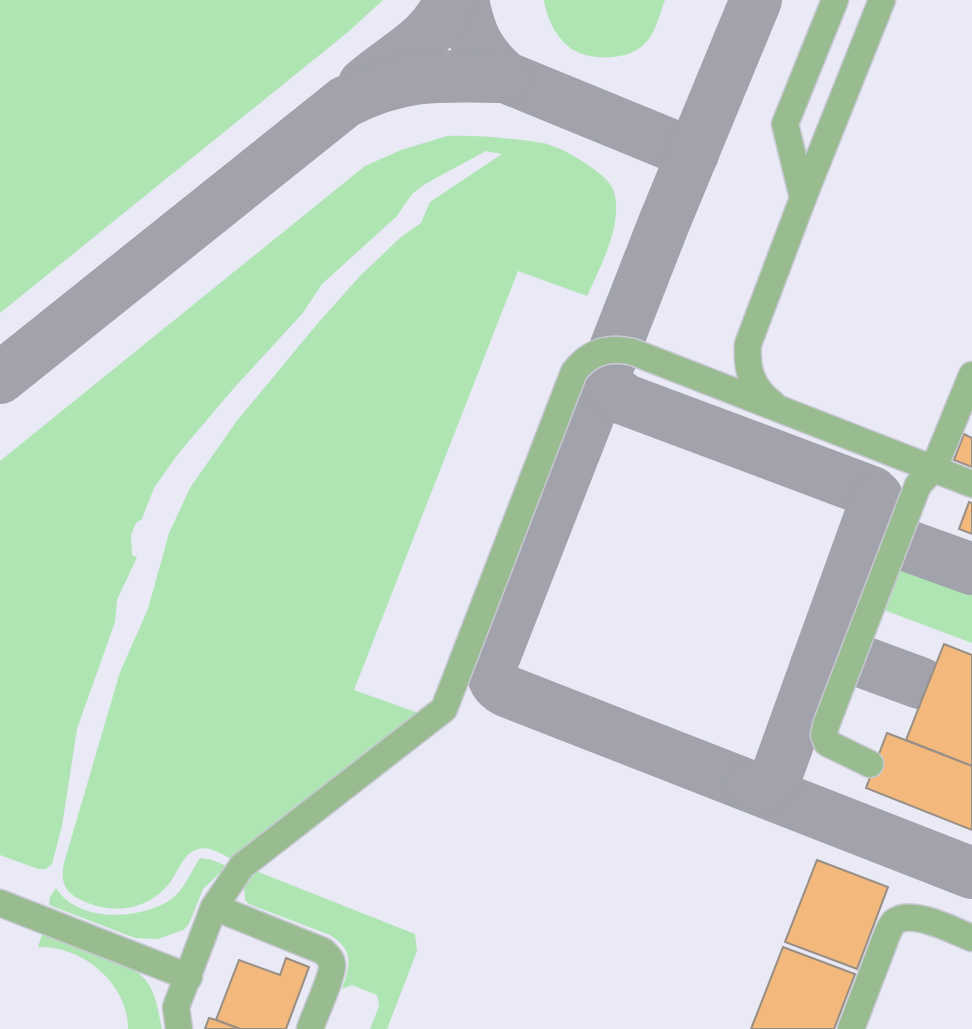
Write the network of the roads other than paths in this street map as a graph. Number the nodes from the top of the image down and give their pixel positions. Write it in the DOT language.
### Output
graph roads {
  1 [pos="835,0"];
  2 [pos="882,0"];
  3 [pos="803,198"];
  4 [pos="972,375"];
  5 [pos="777,407"];
  6 [pos="934,468"];
  7 [pos="972,484"];
  8 [pos="870,764"];
  9 [pos="0,903"];
  10 [pos="214,907"];
  11 [pos="972,938"];
  12 [pos="189,976"];
  13 [pos="179,1029"];
  14 [pos="310,1029"];
  15 [pos="851,1029"];
  1 -- 3 [label="lane"];
  2 -- 3 [label="lane"];
  3 -- 5 [label="lane"];
  4 -- 6 [label="lane"];
  5 -- 6 [label="lane"];
  5 -- 10 [label="lane"];
  6 -- 7 [label="lane"];
  6 -- 8 [label="lane"];
  9 -- 12 [label="lane"];
  10 -- 12 [label="lane"];
  10 -- 14 [label="lane"];
  11 -- 15 [label="lane"];
  12 -- 13 [label="lane"];
}
